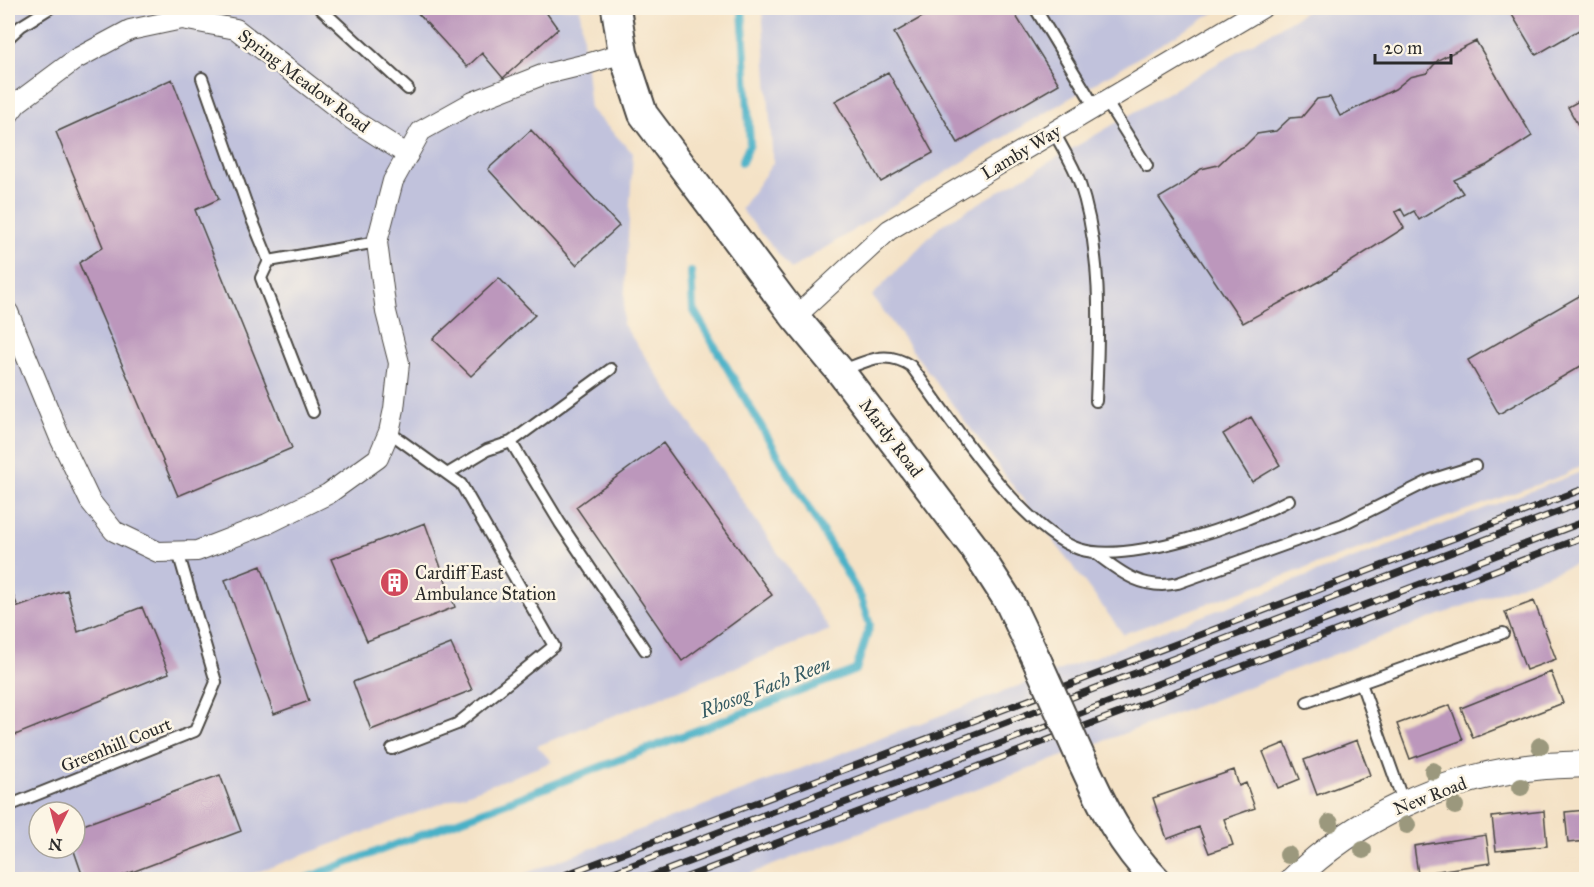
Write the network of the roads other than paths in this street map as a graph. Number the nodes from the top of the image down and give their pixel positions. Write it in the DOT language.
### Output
graph roads {
  1 [pos="50,8"];
  2 [pos="320,8"];
  3 [pos="616,8"];
  4 [pos="1035,8"];
  5 [pos="1262,8"];
  6 [pos="197,15"];
  7 [pos="8,38"];
  8 [pos="623,53"];
  9 [pos="202,78"];
  10 [pos="408,89"];
  11 [pos="1100,104"];
  12 [pos="8,115"];
  13 [pos="1054,132"];
  14 [pos="408,155"];
  15 [pos="1147,166"];
  16 [pos="377,242"];
  17 [pos="269,261"];
  18 [pos="8,312"];
  19 [pos="795,317"];
  20 [pos="611,369"];
  21 [pos="840,371"];
  22 [pos="1096,401"];
  23 [pos="313,412"];
  24 [pos="389,432"];
  25 [pos="511,442"];
  26 [pos="1475,466"];
  27 [pos="447,474"];
  28 [pos="1289,500"];
  29 [pos="178,552"];
  30 [pos="1095,552"];
  31 [pos="1503,633"];
  32 [pos="645,650"];
  33 [pos="1361,683"];
  34 [pos="1307,702"];
  35 [pos="392,749"];
  36 [pos="1587,764"];
  37 [pos="1404,804"];
  38 [pos="8,806"];
  39 [pos="1156,879"];
  40 [pos="1293,879"];
  1 -- 7 [label="lane"];
  2 -- 10 [label="lane"];
  3 -- 8 [label="main road, Mardy Road"];
  4 -- 11 [label="lane"];
  5 -- 11 [label="street, Lamby Way"];
  6 -- 12 [label="street, Spring Meadow Road"];
  6 -- 14 [label="street, Spring Meadow Road"];
  8 -- 14 [label="street"];
  8 -- 19 [label="main road, Mardy Road"];
  9 -- 17 [label="lane"];
  11 -- 13 [label="street, Lamby Way"];
  11 -- 15 [label="lane"];
  13 -- 19 [label="street, Lamby Way"];
  13 -- 22 [label="lane"];
  14 -- 16 [label="street"];
  16 -- 17 [label="lane"];
  16 -- 24 [label="street"];
  17 -- 23 [label="lane"];
  18 -- 29 [label="street"];
  19 -- 21 [label="main road, Mardy Road"];
  20 -- 25 [label="lane"];
  21 -- 30 [label="lane"];
  21 -- 39 [label="main road, Mardy Road, bridge"];
  24 -- 27 [label="lane"];
  24 -- 29 [label="street"];
  25 -- 27 [label="lane"];
  25 -- 32 [label="lane"];
  26 -- 30 [label="lane"];
  27 -- 35 [label="lane"];
  28 -- 30 [label="lane"];
  29 -- 38 [label="lane, Greenhill Court"];
  31 -- 33 [label="lane"];
  33 -- 34 [label="lane"];
  33 -- 37 [label="lane"];
  36 -- 37 [label="street, New Road"];
  37 -- 40 [label="street, New Road"];
}
